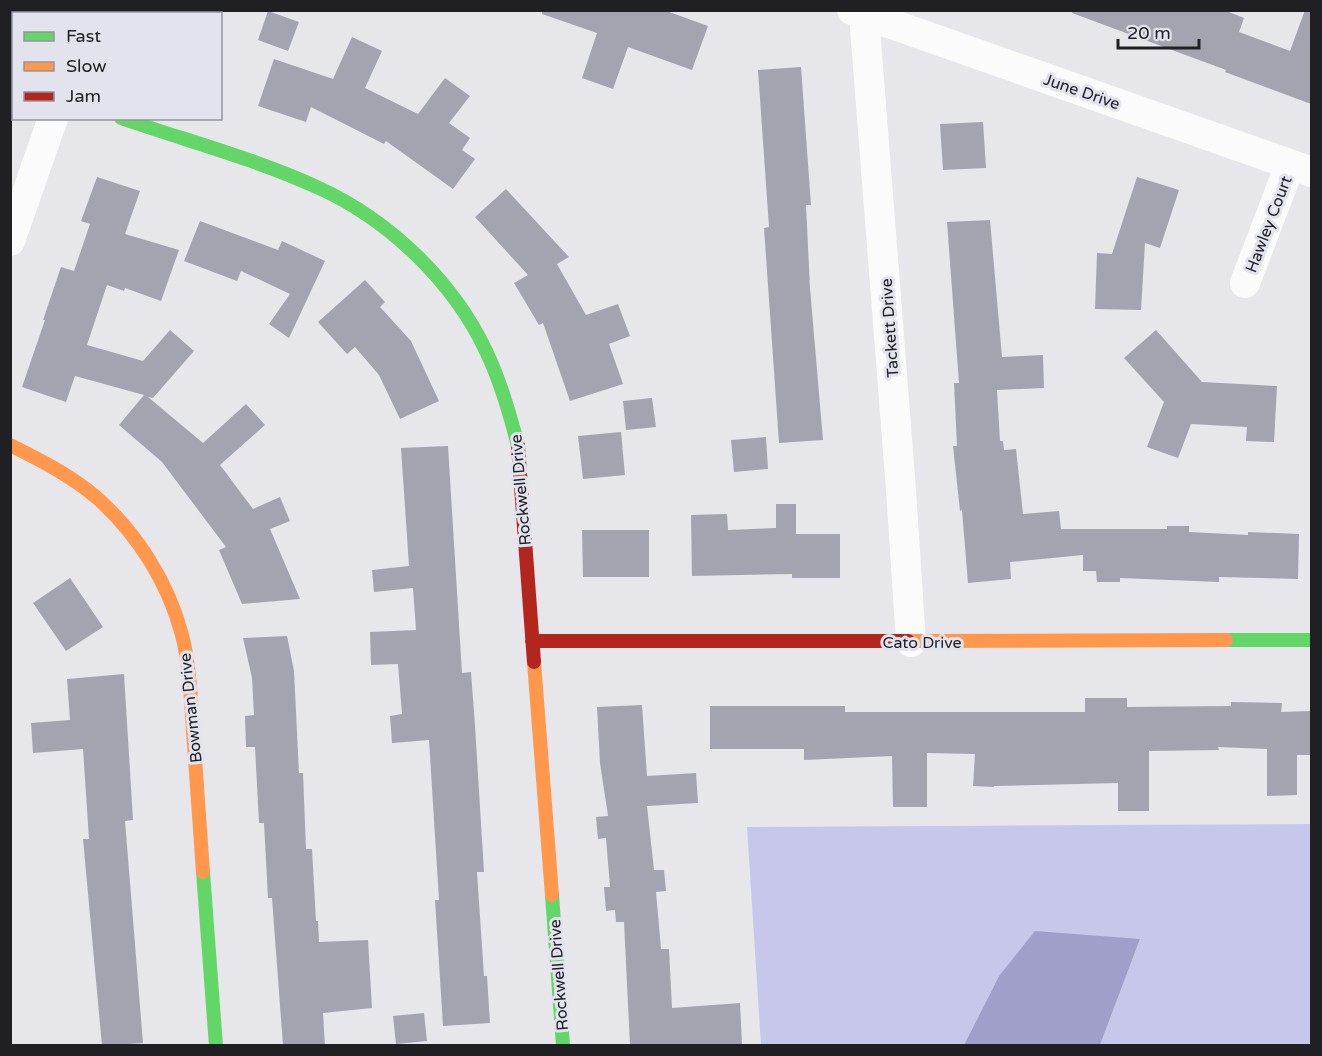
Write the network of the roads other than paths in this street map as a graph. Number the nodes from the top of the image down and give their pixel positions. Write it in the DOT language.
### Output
graph roads {
  1 [pos="858,13"];
  2 [pos="53,120"];
  3 [pos="127,120"];
  4 [pos="1301,169"];
  5 [pos="10,241"];
  6 [pos="1245,282"];
  7 [pos="10,445"];
  8 [pos="1311,640"];
  9 [pos="532,641"];
  10 [pos="911,642"];
  11 [pos="216,1046"];
  12 [pos="563,1046"];
  1 -- 4 [label="street, June Drive"];
  1 -- 10 [label="street, Tackett Drive"];
  2 -- 5 [label="street"];
  3 -- 9 [label="street, Rockwell Drive"];
  4 -- 6 [label="street, Hawley Court"];
  7 -- 11 [label="street, Bowman Drive"];
  8 -- 10 [label="street, Cato Drive"];
  9 -- 10 [label="street, Cato Drive"];
  9 -- 12 [label="street, Rockwell Drive"];
}
